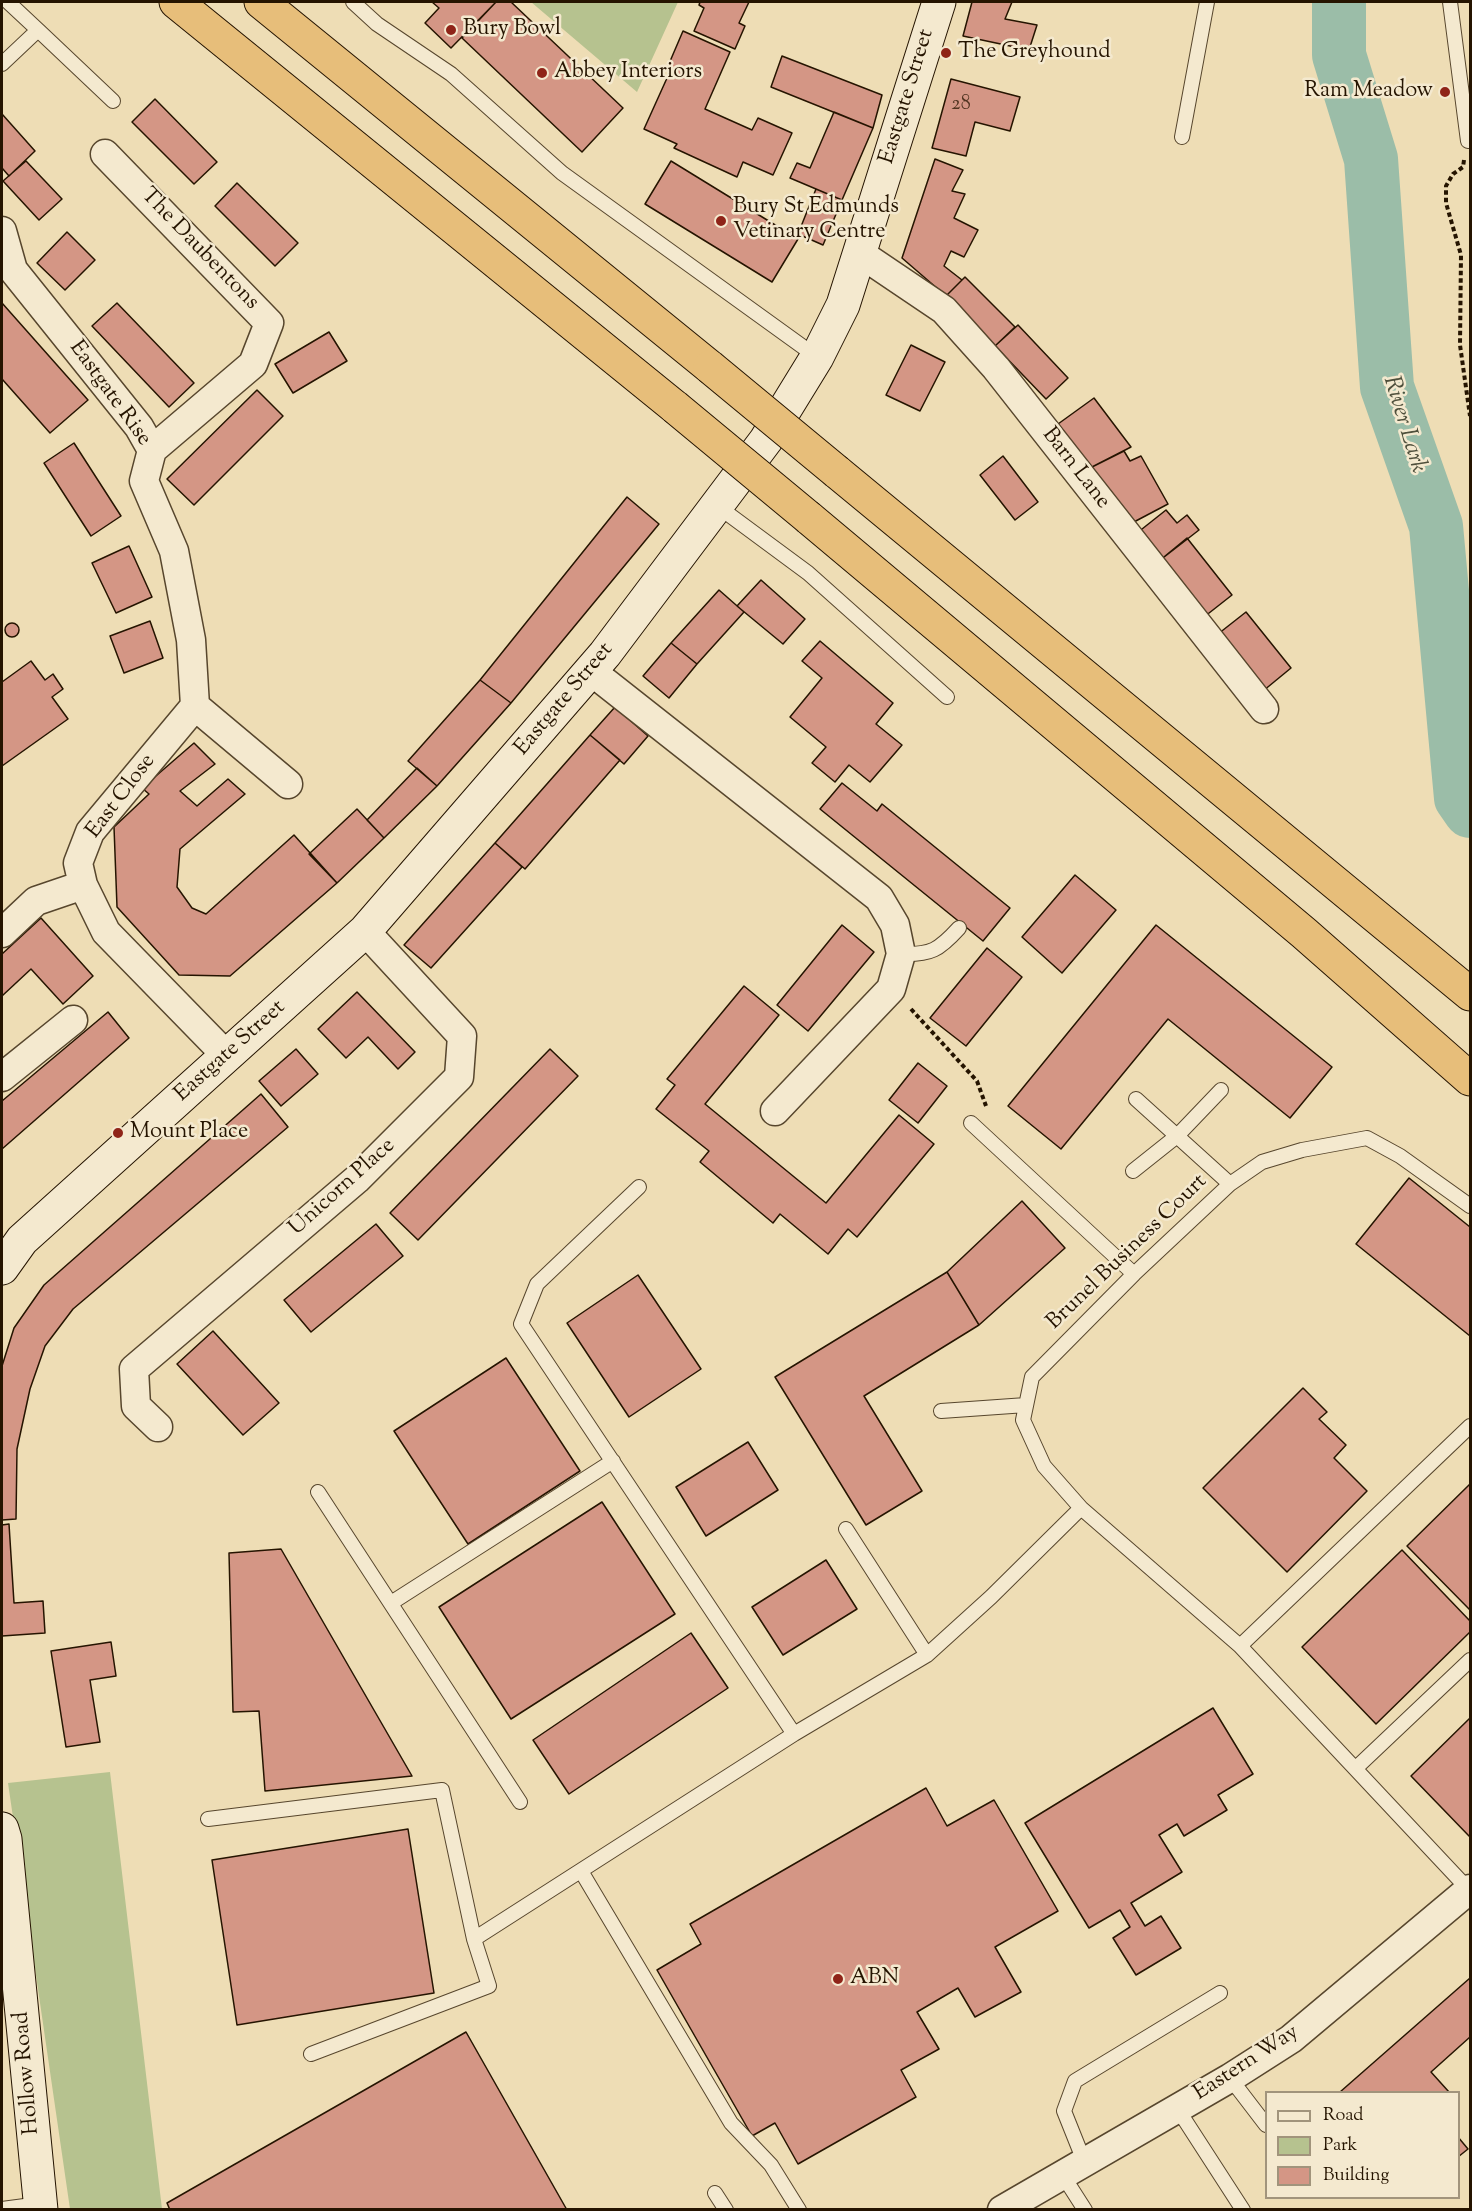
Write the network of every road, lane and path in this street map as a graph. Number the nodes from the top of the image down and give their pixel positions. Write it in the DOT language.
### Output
graph roads {
  1 [pos="8,2"];
  2 [pos="176,2"];
  3 [pos="261,2"];
  4 [pos="353,2"];
  5 [pos="939,2"];
  6 [pos="1207,2"];
  7 [pos="1450,2"];
  8 [pos="38,30"];
  9 [pos="2,64"];
  10 [pos="1465,70"];
  11 [pos="113,102"];
  12 [pos="1182,137"];
  13 [pos="1469,140"];
  14 [pos="105,154"];
  15 [pos="2,231"];
  16 [pos="861,254"];
  17 [pos="817,357"];
  18 [pos="1470,416"];
  19 [pos="152,450"];
  20 [pos="715,505"];
  21 [pos="591,671"];
  22 [pos="947,697"];
  23 [pos="195,706"];
  24 [pos="1264,709"];
  25 [pos="288,784"];
  26 [pos="83,885"];
  27 [pos="959,928"];
  28 [pos="365,931"];
  29 [pos="2,933"];
  30 [pos="901,954"];
  31 [pos="891,989"];
  32 [pos="1470,994"];
  33 [pos="73,1020"];
  34 [pos="227,1056"];
  35 [pos="2,1077"];
  36 [pos="1470,1079"];
  37 [pos="1221,1090"];
  38 [pos="1136,1099"];
  39 [pos="987,1108"];
  40 [pos="775,1111"];
  41 [pos="971,1123"];
  42 [pos="1177,1136"];
  43 [pos="1133,1170"];
  44 [pos="1230,1184"];
  45 [pos="639,1187"];
  46 [pos="1470,1206"];
  47 [pos="12,1238"];
  48 [pos="2,1268"];
  49 [pos="1134,1274"];
  50 [pos="1026,1405"];
  51 [pos="941,1411"];
  52 [pos="1470,1426"];
  53 [pos="158,1427"];
  54 [pos="613,1461"];
  55 [pos="318,1492"];
  56 [pos="1081,1508"];
  57 [pos="846,1529"];
  58 [pos="391,1603"];
  59 [pos="1240,1646"];
  60 [pos="927,1655"];
  61 [pos="1470,1660"];
  62 [pos="794,1734"];
  63 [pos="1356,1768"];
  64 [pos="520,1802"];
  65 [pos="208,1819"];
  66 [pos="2,1829"];
  67 [pos="581,1871"];
  68 [pos="1470,1890"];
  69 [pos="474,1939"];
  70 [pos="1220,1993"];
  71 [pos="311,2054"];
  72 [pos="1230,2078"];
  73 [pos="1177,2108"];
  74 [pos="1265,2124"];
  75 [pos="1073,2168"];
  76 [pos="715,2193"];
  77 [pos="41,2207"];
  78 [pos="2,2209"];
  79 [pos="726,2210"];
  80 [pos="799,2210"];
  81 [pos="1002,2210"];
  82 [pos="1085,2210"];
  83 [pos="1243,2210"];
  1 -- 8 [label="lane"];
  2 -- 36 [label="highway, bridge"];
  3 -- 32 [label="highway, bridge"];
  4 -- 17 [label="lane"];
  5 -- 16 [label="street, Eastgate Street"];
  6 -- 12 [label="lane"];
  7 -- 10 [label="lane"];
  8 -- 9 [label="lane"];
  8 -- 11 [label="lane"];
  10 -- 13 [label="lane"];
  13 -- 18 [label="path"];
  14 -- 19 [label="street, The Daubentons"];
  15 -- 19 [label="street, Eastgate Rise"];
  16 -- 17 [label="street, Eastgate Street"];
  16 -- 24 [label="street, Barn Lane"];
  17 -- 20 [label="street, Eastgate Street"];
  19 -- 23 [label="street, Eastgate Rise"];
  20 -- 21 [label="street, Eastgate Street"];
  20 -- 22 [label="lane"];
  21 -- 28 [label="street, Eastgate Street"];
  21 -- 30 [label="street"];
  23 -- 25 [label="street"];
  23 -- 26 [label="street, East Close"];
  26 -- 29 [label="street"];
  26 -- 34 [label="street, East Close"];
  27 -- 30 [label="lane"];
  28 -- 34 [label="street, Eastgate Street"];
  28 -- 53 [label="street, Unicorn Place"];
  30 -- 31 [label="street"];
  31 -- 39 [label="path"];
  31 -- 40 [label="street"];
  33 -- 35 [label="street"];
  34 -- 47 [label="street, Eastgate Street"];
  37 -- 42 [label="lane"];
  38 -- 42 [label="lane"];
  41 -- 49 [label="lane"];
  42 -- 43 [label="lane"];
  42 -- 44 [label="lane"];
  44 -- 46 [label="lane, Brunel Business Court"];
  44 -- 49 [label="lane, Brunel Business Court"];
  45 -- 54 [label="lane"];
  47 -- 48 [label="street, Eastgate Street"];
  49 -- 50 [label="lane, Brunel Business Court"];
  50 -- 51 [label="lane"];
  50 -- 56 [label="lane, Brunel Business Court"];
  52 -- 59 [label="lane"];
  54 -- 58 [label="lane"];
  54 -- 62 [label="lane"];
  55 -- 58 [label="lane"];
  56 -- 59 [label="lane, Brunel Business Court"];
  56 -- 60 [label="lane"];
  57 -- 60 [label="lane"];
  58 -- 64 [label="lane"];
  59 -- 63 [label="lane, Brunel Business Court"];
  60 -- 62 [label="lane"];
  61 -- 63 [label="lane"];
  62 -- 67 [label="lane"];
  63 -- 68 [label="lane, Brunel Business Court"];
  65 -- 69 [label="lane"];
  66 -- 77 [label="street, Hollow Road"];
  67 -- 69 [label="lane"];
  67 -- 80 [label="lane"];
  68 -- 72 [label="street, Eastern Way"];
  69 -- 71 [label="lane"];
  70 -- 75 [label="lane"];
  72 -- 73 [label="street, Eastern Way"];
  72 -- 74 [label="lane"];
  73 -- 75 [label="street, Eastern Way"];
  73 -- 83 [label="lane"];
  75 -- 81 [label="street, Eastern Way"];
  75 -- 82 [label="lane"];
  76 -- 79 [label="lane"];
  77 -- 78 [label="lane"];
}
